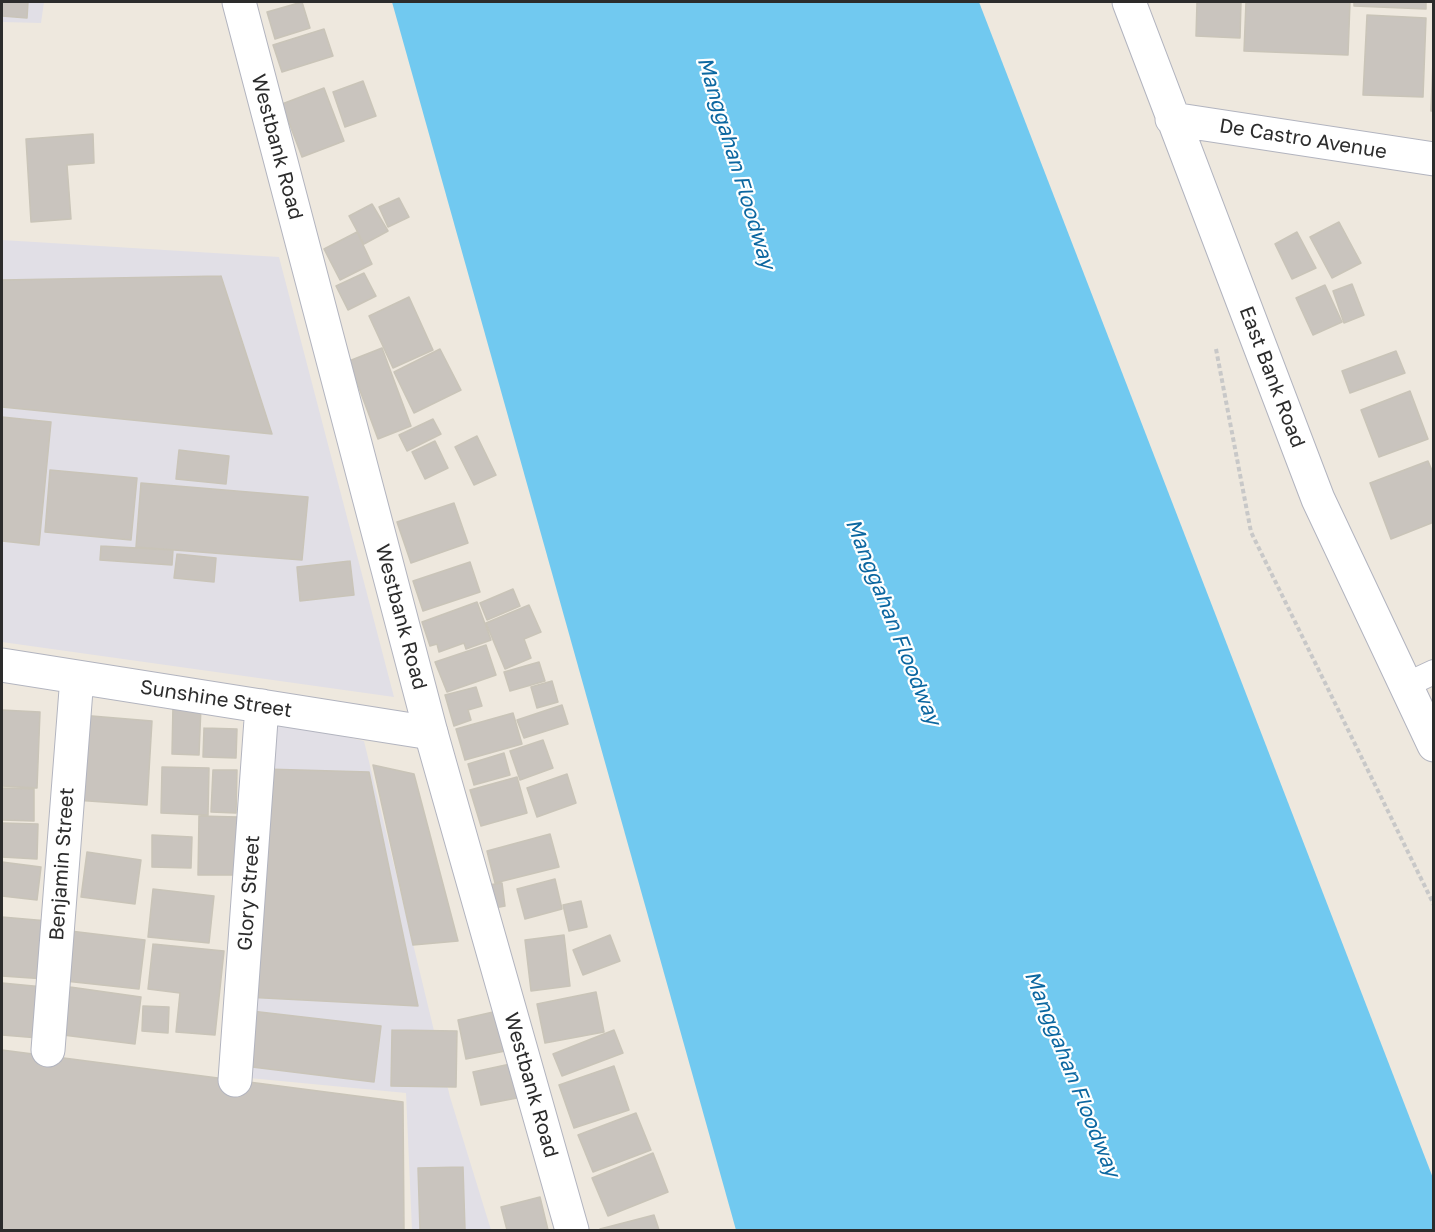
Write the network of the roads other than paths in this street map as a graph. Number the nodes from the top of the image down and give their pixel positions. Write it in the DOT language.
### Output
graph roads {
  1 [pos="239,2"];
  2 [pos="1129,2"];
  3 [pos="1172,118"];
  4 [pos="1434,159"];
  5 [pos="2,665"];
  6 [pos="76,677"];
  7 [pos="1420,679"];
  8 [pos="262,706"];
  9 [pos="431,733"];
  10 [pos="1434,745"];
  11 [pos="48,1050"];
  12 [pos="235,1080"];
  13 [pos="572,1230"];
  1 -- 9 [label="street, Westbank Road"];
  2 -- 3 [label="street, East Bank Road"];
  3 -- 4 [label="street, De Castro Avenue"];
  3 -- 7 [label="street, East Bank Road"];
  5 -- 6 [label="street, Sunshine Street"];
  6 -- 8 [label="street, Sunshine Street"];
  6 -- 11 [label="street, Benjamin Street"];
  7 -- 10 [label="street, East Bank Road"];
  8 -- 9 [label="street, Sunshine Street"];
  8 -- 12 [label="street, Glory Street"];
  9 -- 13 [label="street, Westbank Road"];
}
